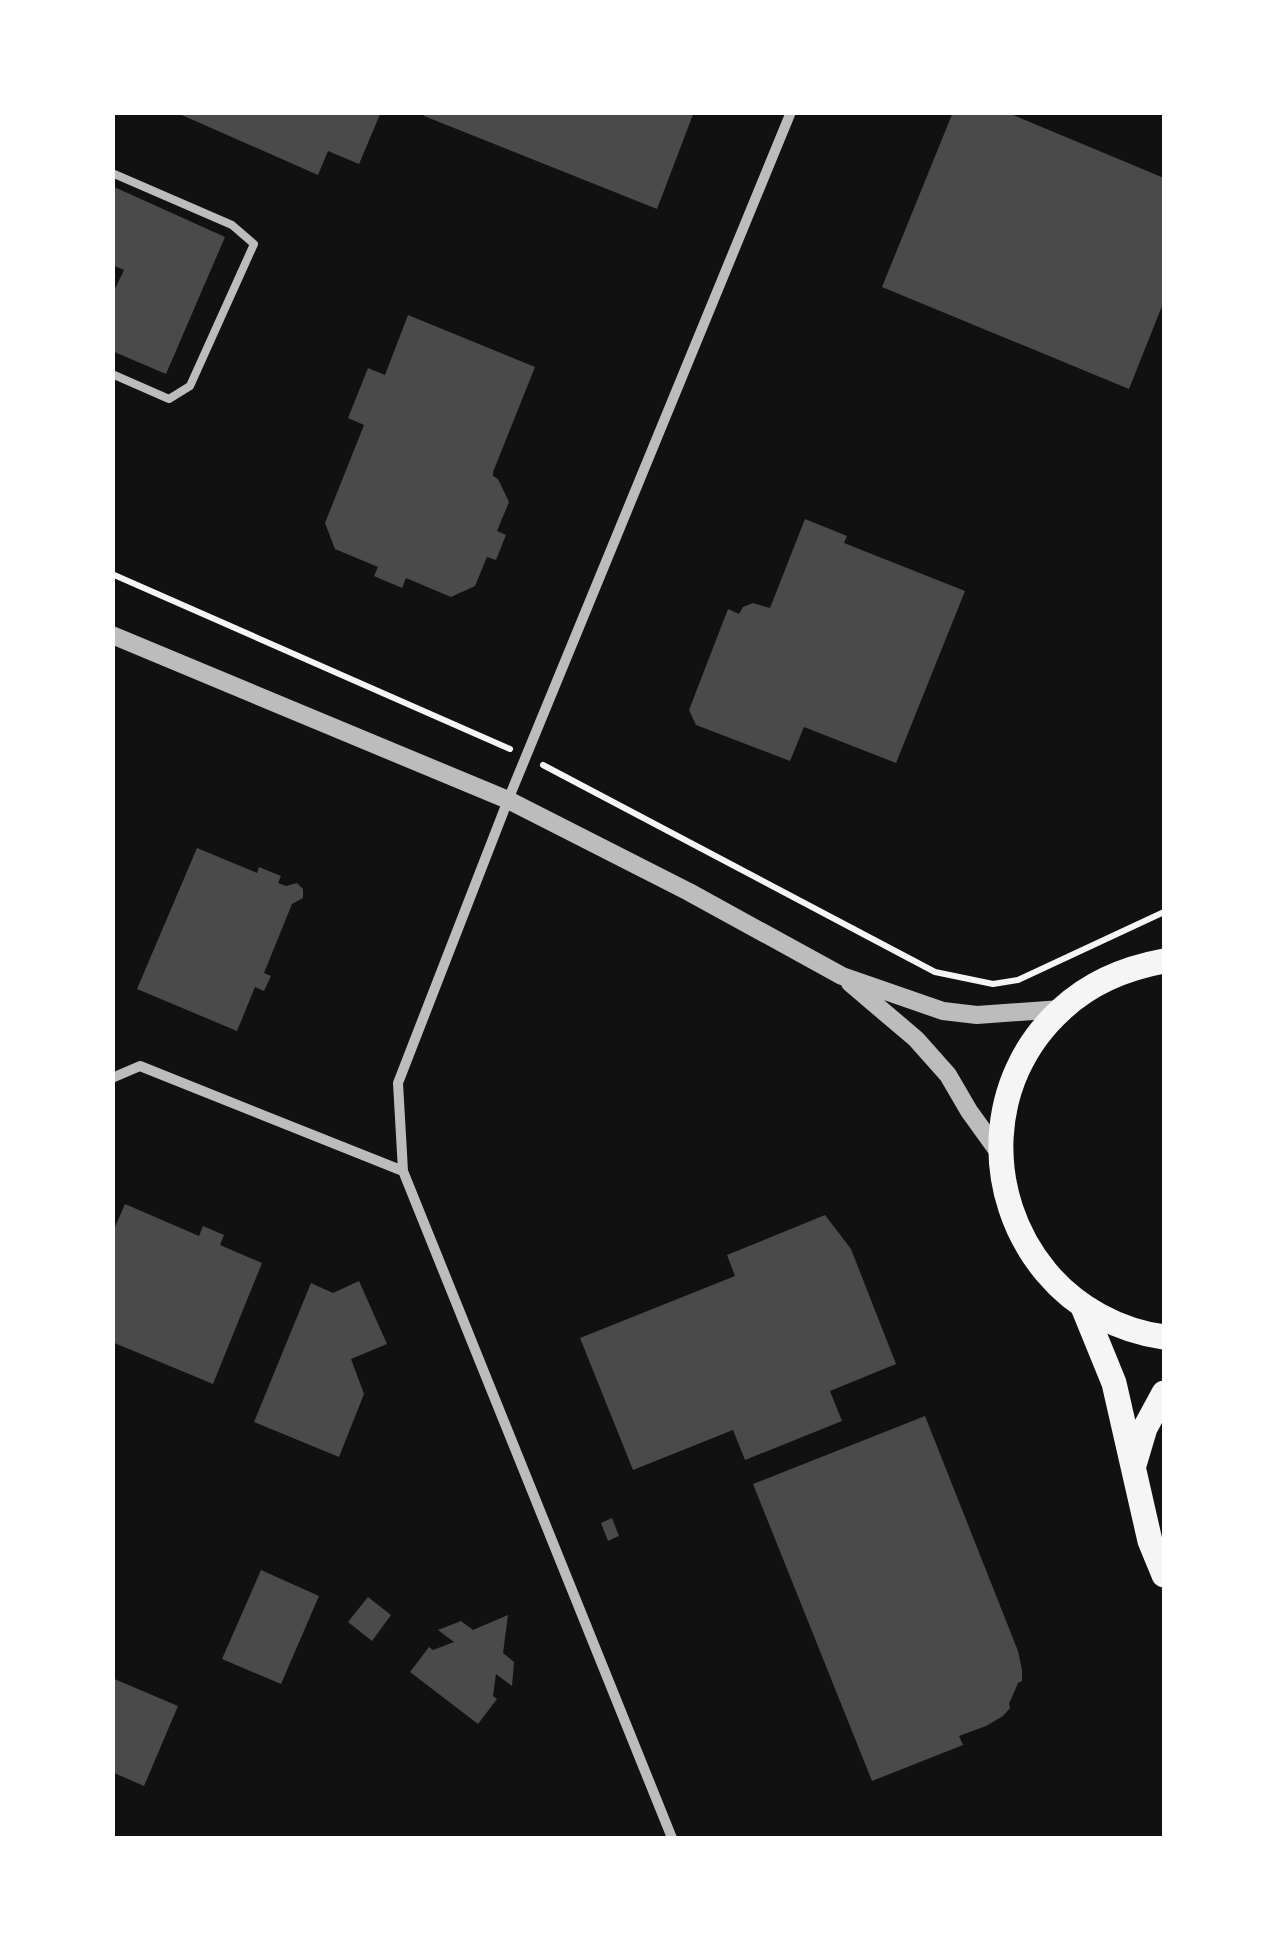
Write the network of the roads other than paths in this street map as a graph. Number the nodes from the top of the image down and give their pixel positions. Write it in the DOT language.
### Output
graph roads {
  1 [pos="790,112"];
  2 [pos="112,173"];
  3 [pos="112,374"];
  4 [pos="112,634"];
  5 [pos="508,800"];
  6 [pos="1164,960"];
  7 [pos="842,976"];
  8 [pos="1061,1009"];
  9 [pos="112,1078"];
  10 [pos="1000,1154"];
  11 [pos="404,1172"];
  12 [pos="1083,1306"];
  13 [pos="1164,1337"];
  14 [pos="1164,1393"];
  15 [pos="1132,1470"];
  16 [pos="1164,1575"];
  17 [pos="672,1838"];
  1 -- 5 [label="street"];
  2 -- 3 [label="lane"];
  4 -- 5 [label="street"];
  5 -- 7 [label="street"];
  5 -- 11 [label="street"];
  6 -- 8 [label="main road"];
  7 -- 8 [label="street"];
  7 -- 10 [label="street"];
  8 -- 10 [label="main road"];
  9 -- 11 [label="street"];
  10 -- 12 [label="main road"];
  11 -- 17 [label="street"];
  12 -- 13 [label="main road"];
  12 -- 15 [label="main road"];
  14 -- 15 [label="main road"];
  15 -- 16 [label="main road"];
}
